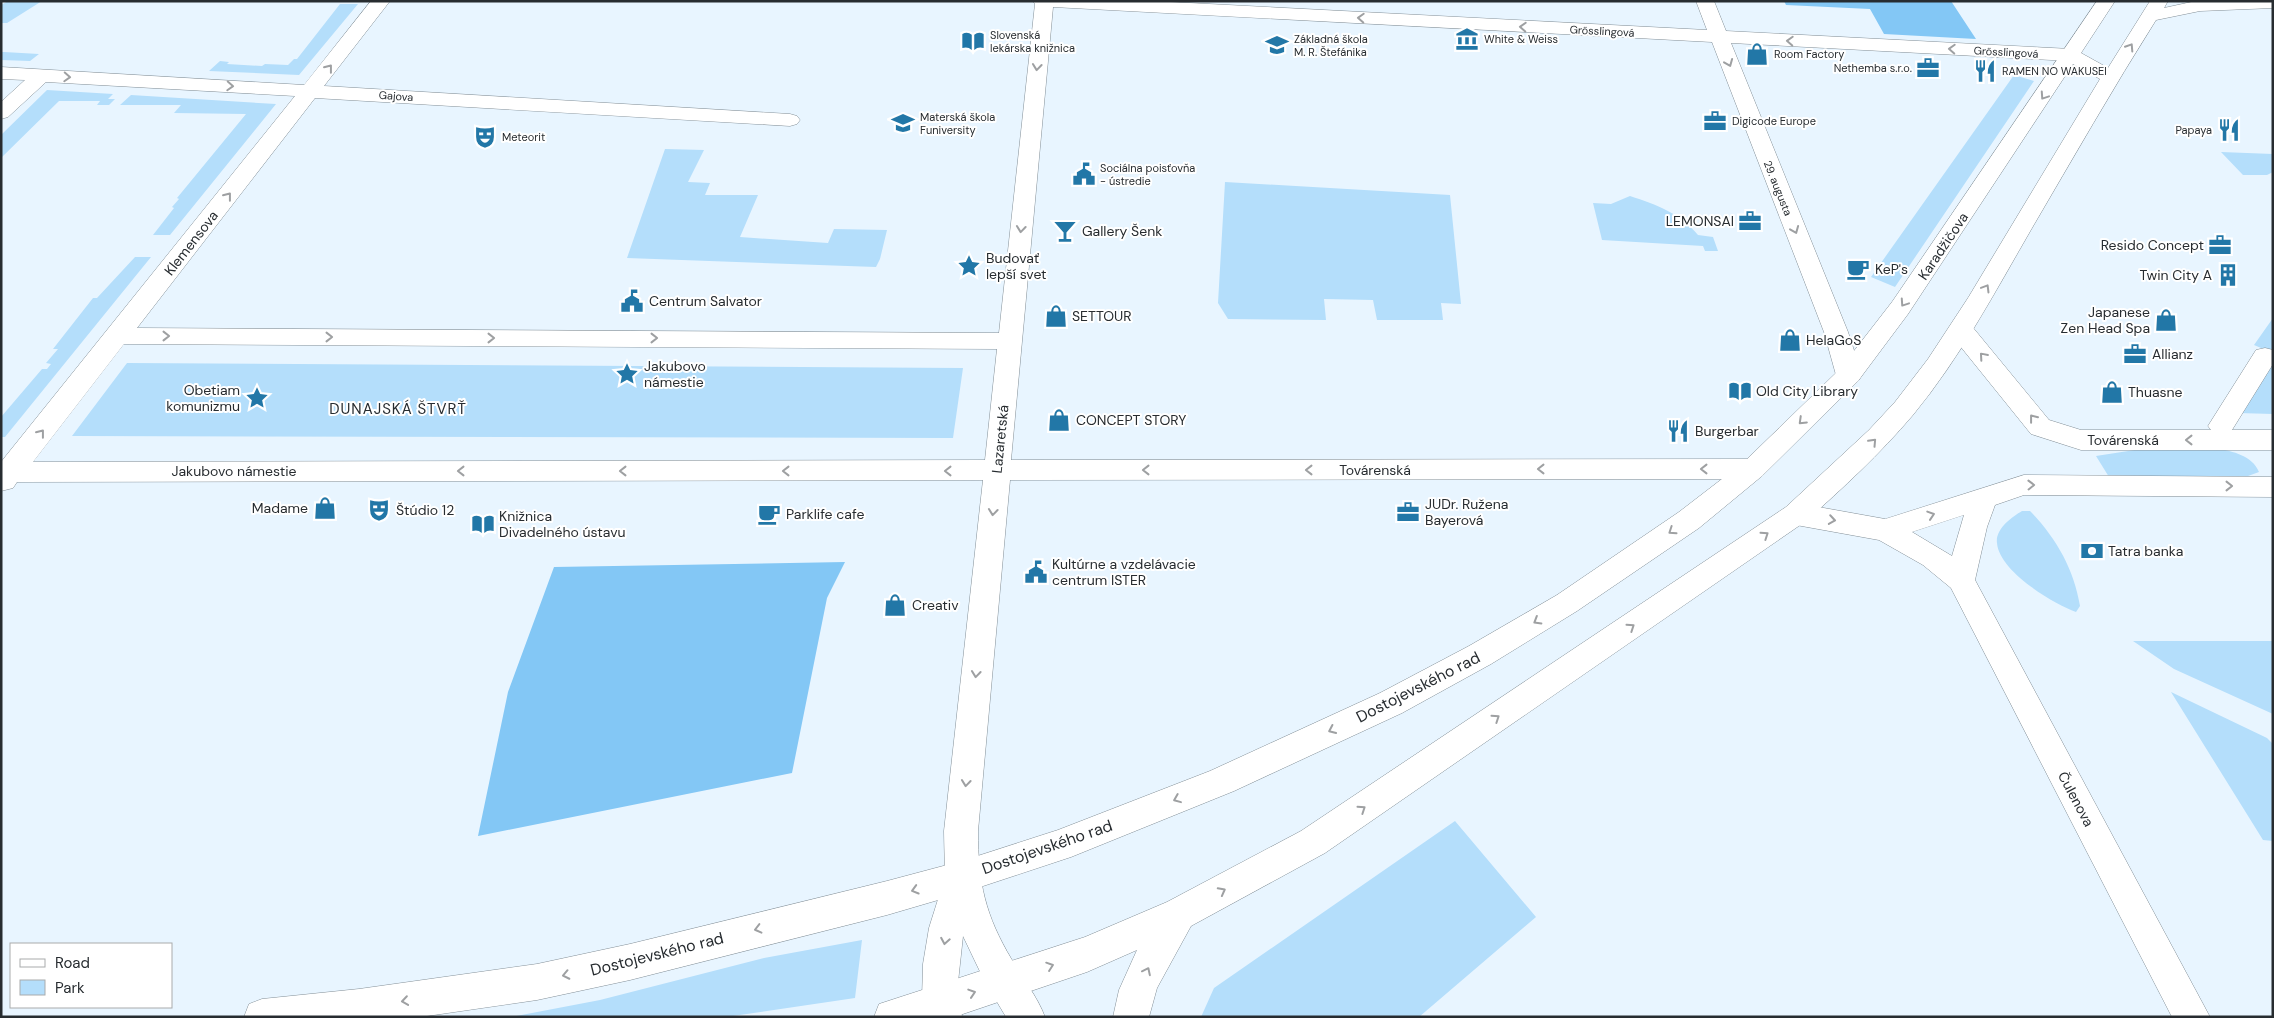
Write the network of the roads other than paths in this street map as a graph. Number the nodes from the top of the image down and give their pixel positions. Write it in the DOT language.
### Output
graph roads {
  1 [pos="381,1"];
  2 [pos="1043,1"];
  3 [pos="1705,1"];
  4 [pos="2106,1"];
  5 [pos="2273,3"];
  6 [pos="2154,9"];
  7 [pos="1719,37"];
  8 [pos="2071,56"];
  9 [pos="1,73"];
  10 [pos="40,76"];
  11 [pos="2110,77"];
  12 [pos="311,91"];
  13 [pos="1,113"];
  14 [pos="790,120"];
  15 [pos="1961,330"];
  16 [pos="117,336"];
  17 [pos="1010,341"];
  18 [pos="2265,356"];
  19 [pos="1849,375"];
  20 [pos="2221,426"];
  21 [pos="2245,440"];
  22 [pos="2273,440"];
  23 [pos="2273,462"];
  24 [pos="1753,469"];
  25 [pos="997,470"];
  26 [pos="4,476"];
  27 [pos="2273,486"];
  28 [pos="1984,497"];
  29 [pos="1796,514"];
  30 [pos="1885,530"];
  31 [pos="1962,580"];
  32 [pos="962,877"];
  33 [pos="1178,914"];
  34 [pos="1004,982"];
  35 [pos="942,1010"];
  36 [pos="262,1017"];
  37 [pos="892,1017"];
  38 [pos="1027,1017"];
  39 [pos="1131,1017"];
  40 [pos="2192,1017"];
  12 -- 1 [label="street, Klemensova, one-way"];
  7 -- 2 [label="street, Grösslingová, one-way"];
  2 -- 17 [label="street, Lazaretská, one-way"];
  3 -- 7 [label="street, 29. augusta"];
  4 -- 8 [label="street, Karadžičova"];
  5 -- 6 [label="street"];
  11 -- 6 [label="street, one-way"];
  8 -- 7 [label="street, Grösslingová, one-way"];
  7 -- 19 [label="street, 29. augusta, one-way"];
  8 -- 11 [label="street"];
  8 -- 19 [label="street, Karadžičova, one-way"];
  9 -- 10 [label="street, Gajova"];
  10 -- 12 [label="street, Gajova, one-way"];
  10 -- 13 [label="street"];
  15 -- 11 [label="street, one-way"];
  12 -- 14 [label="street, Gajova"];
  16 -- 12 [label="street, Klemensova, one-way"];
  21 -- 15 [label="street, Továrenská, one-way"];
  29 -- 15 [label="street, one-way"];
  16 -- 17 [label="street, one-way"];
  26 -- 16 [label="street, Klemensova, one-way"];
  17 -- 25 [label="street, Lazaretská"];
  18 -- 20 [label="street"];
  19 -- 24 [label="street, Karadžičova, one-way"];
  21 -- 22 [label="street, Továrenská"];
  21 -- 23 [label="street"];
  24 -- 25 [label="street, Továrenská, one-way"];
  24 -- 32 [label="street, Dostojevského rad, one-way"];
  25 -- 26 [label="street, Jakubovo námestie, one-way"];
  25 -- 32 [label="street, Lazaretská, one-way"];
  28 -- 27 [label="street, one-way"];
  30 -- 28 [label="street, one-way"];
  28 -- 31 [label="street"];
  29 -- 30 [label="street, one-way"];
  33 -- 29 [label="street, one-way"];
  30 -- 31 [label="street, Čulenova"];
  31 -- 40 [label="street, Čulenova"];
  32 -- 34 [label="street"];
  32 -- 35 [label="street, one-way"];
  32 -- 36 [label="street, Dostojevského rad, one-way"];
  34 -- 33 [label="street, one-way"];
  39 -- 33 [label="street, one-way"];
  35 -- 34 [label="street, one-way"];
  34 -- 38 [label="street"];
  35 -- 37 [label="street"];
}
